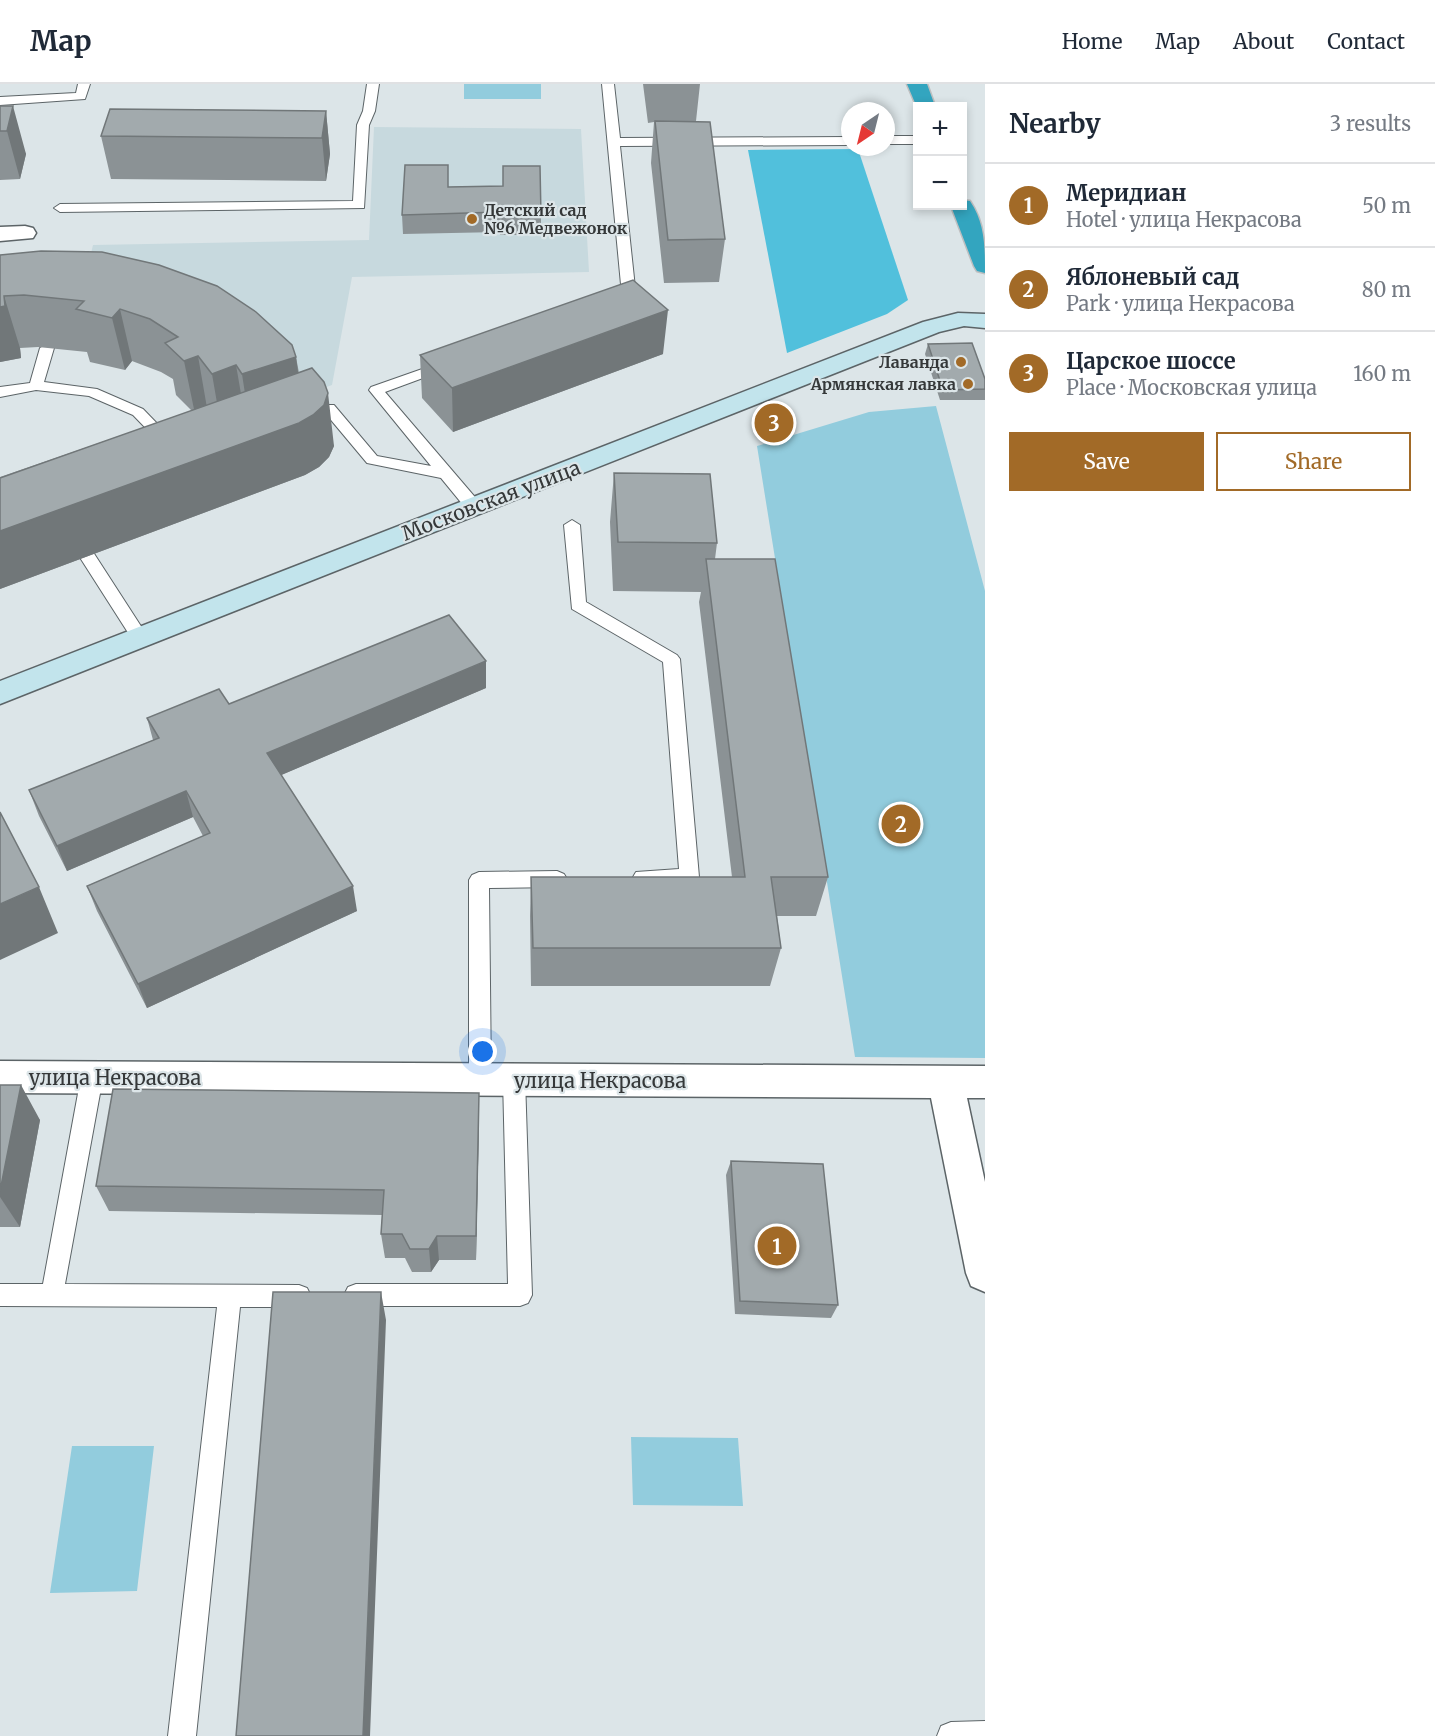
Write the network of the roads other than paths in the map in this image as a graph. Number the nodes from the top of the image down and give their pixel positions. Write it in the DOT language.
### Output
graph roads {
  1 [pos="84,84"];
  2 [pos="373,84"];
  3 [pos="608,84"];
  4 [pos="917,84"];
  5 [pos="0,100"];
  6 [pos="924,102"];
  7 [pos="895,140"];
  8 [pos="913,140"];
  9 [pos="841,141"];
  10 [pos="612,142"];
  11 [pos="60,207"];
  12 [pos="964,210"];
  13 [pos="25,232"];
  14 [pos="0,234"];
  15 [pos="985,266"];
  16 [pos="607,305"];
  17 [pos="985,321"];
  18 [pos="47,348"];
  19 [pos="464,358"];
  20 [pos="36,386"];
  21 [pos="0,392"];
  22 [pos="287,423"];
  23 [pos="154,458"];
  24 [pos="446,474"];
  25 [pos="474,507"];
  26 [pos="572,525"];
  27 [pos="87,556"];
  28 [pos="140,638"];
  29 [pos="0,693"];
  30 [pos="619,878"];
  31 [pos="572,879"];
  32 [pos="0,1077"];
  33 [pos="92,1077"];
  34 [pos="497,1079"];
  35 [pos="946,1082"];
  36 [pos="985,1082"];
  37 [pos="985,1273"];
  38 [pos="0,1295"];
  39 [pos="52,1295"];
  40 [pos="230,1296"];
  41 [pos="985,1735"];
  42 [pos="182,1736"];
  43 [pos="951,1736"];
  1 -- 5 [label="lane"];
  2 -- 11 [label="lane"];
  3 -- 10 [label="lane"];
  4 -- 6 [label="highway"];
  7 -- 8 [label="lane"];
  9 -- 10 [label="lane"];
  10 -- 16 [label="lane"];
  12 -- 15 [label="highway"];
  13 -- 14 [label="street"];
  17 -- 25 [label="street, Московская улица"];
  18 -- 20 [label="lane"];
  19 -- 24 [label="lane"];
  20 -- 21 [label="lane"];
  20 -- 23 [label="lane"];
  22 -- 24 [label="lane"];
  24 -- 25 [label="lane"];
  25 -- 28 [label="street, Московская улица"];
  26 -- 30 [label="lane"];
  27 -- 28 [label="lane"];
  28 -- 29 [label="street, Московская улица"];
  31 -- 34 [label="lane"];
  32 -- 33 [label="street, улица Некрасова"];
  33 -- 34 [label="street, улица Некрасова"];
  33 -- 39 [label="lane"];
  34 -- 35 [label="street, улица Некрасова"];
  34 -- 40 [label="lane"];
  35 -- 36 [label="street, улица Некрасова"];
  35 -- 37 [label="street"];
  38 -- 39 [label="lane"];
  39 -- 40 [label="lane"];
  40 -- 42 [label="lane"];
  41 -- 43 [label="lane"];
}
